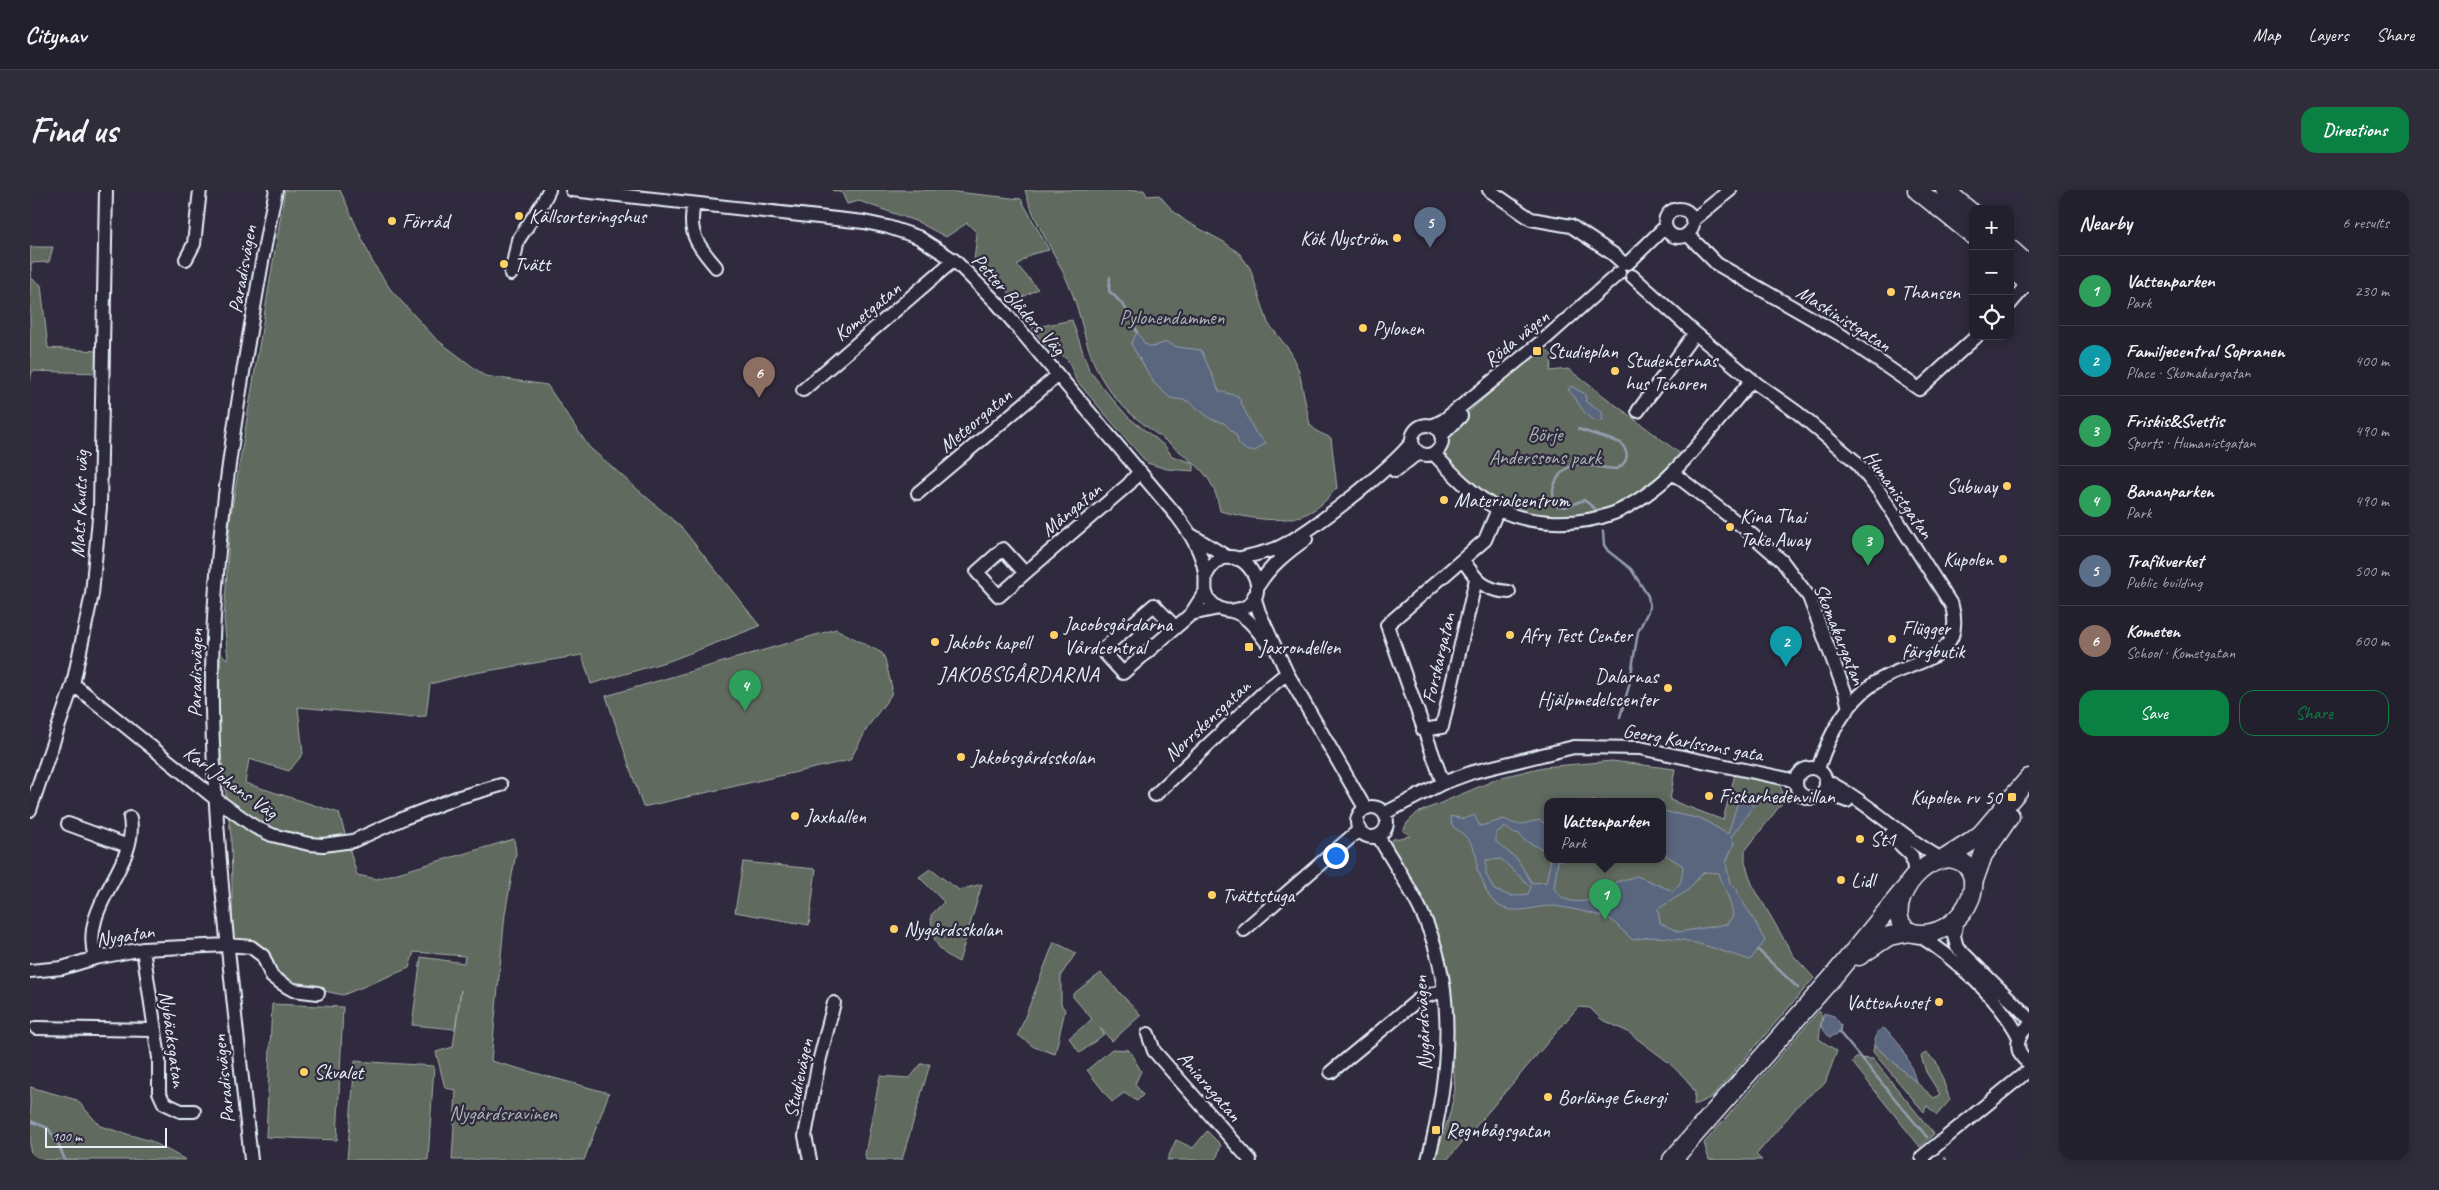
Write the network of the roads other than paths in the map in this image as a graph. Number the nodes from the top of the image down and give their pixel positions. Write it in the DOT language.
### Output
graph roads {
  1 [pos="106,190"];
  2 [pos="200,190"];
  3 [pos="276,190"];
  4 [pos="549,190"];
  5 [pos="572,190"];
  6 [pos="1489,190"];
  7 [pos="1718,190"];
  8 [pos="1730,190"];
  9 [pos="1918,190"];
  10 [pos="1946,190"];
  11 [pos="694,204"];
  12 [pos="1969,210"];
  13 [pos="1689,216"];
  14 [pos="1668,231"];
  15 [pos="1969,231"];
  16 [pos="1687,234"];
  17 [pos="2011,250"];
  18 [pos="186,259"];
  19 [pos="954,260"];
  20 [pos="716,268"];
  21 [pos="1626,270"];
  22 [pos="2014,270"];
  23 [pos="511,274"];
  24 [pos="2029,279"];
  25 [pos="2014,299"];
  26 [pos="1695,333"];
  27 [pos="1547,340"];
  28 [pos="1973,340"];
  29 [pos="1057,376"];
  30 [pos="1752,380"];
  31 [pos="803,390"];
  32 [pos="1638,411"];
  33 [pos="1432,426"];
  34 [pos="1441,436"];
  35 [pos="1412,442"];
  36 [pos="1427,454"];
  37 [pos="1140,471"];
  38 [pos="1673,473"];
  39 [pos="918,493"];
  40 [pos="1498,509"];
  41 [pos="1193,536"];
  42 [pos="1233,558"];
  43 [pos="1463,560"];
  44 [pos="1025,573"];
  45 [pos="1206,575"];
  46 [pos="1476,579"];
  47 [pos="1205,592"];
  48 [pos="1256,592"];
  49 [pos="1509,592"];
  50 [pos="1225,610"];
  51 [pos="1191,614"];
  52 [pos="1175,627"];
  53 [pos="1277,654"];
  54 [pos="1287,673"];
  55 [pos="73,684"];
  56 [pos="1849,708"];
  57 [pos="1423,730"];
  58 [pos="1818,770"];
  59 [pos="2029,778"];
  60 [pos="1796,782"];
  61 [pos="1443,783"];
  62 [pos="501,785"];
  63 [pos="1823,788"];
  64 [pos="1154,795"];
  65 [pos="2029,795"];
  66 [pos="217,800"];
  67 [pos="31,805"];
  68 [pos="1365,808"];
  69 [pos="1385,813"];
  70 [pos="130,818"];
  71 [pos="68,824"];
  72 [pos="1360,830"];
  73 [pos="1378,836"];
  74 [pos="128,846"];
  75 [pos="1943,859"];
  76 [pos="1915,875"];
  77 [pos="1973,883"];
  78 [pos="1904,890"];
  79 [pos="1957,920"];
  80 [pos="1244,930"];
  81 [pos="1913,932"];
  82 [pos="227,944"];
  83 [pos="143,949"];
  84 [pos="95,958"];
  85 [pos="30,971"];
  86 [pos="1832,978"];
  87 [pos="1444,990"];
  88 [pos="318,992"];
  89 [pos="834,1003"];
  90 [pos="2029,1018"];
  91 [pos="2029,1026"];
  92 [pos="36,1028"];
  93 [pos="153,1030"];
  94 [pos="1148,1034"];
  95 [pos="2019,1038"];
  96 [pos="2024,1058"];
  97 [pos="2029,1070"];
  98 [pos="1331,1072"];
  99 [pos="2007,1086"];
  100 [pos="194,1112"];
  101 [pos="251,1160"];
  102 [pos="810,1160"];
  103 [pos="1250,1160"];
  104 [pos="1428,1160"];
  105 [pos="1672,1160"];
  106 [pos="1924,1160"];
  1 -- 55 [label="street, Mats Knuts väg"];
  2 -- 18 [label="street"];
  3 -- 66 [label="street, Paradisvägen"];
  4 -- 23 [label="street"];
  5 -- 11 [label="street, Petter Blåders Väg"];
  6 -- 21 [label="street"];
  7 -- 13 [label="street"];
  8 -- 13 [label="street"];
  9 -- 15 [label="highway"];
  10 -- 12 [label="highway"];
  11 -- 19 [label="street, Petter Blåders Väg"];
  11 -- 20 [label="street"];
  13 -- 14 [label="street"];
  13 -- 16 [label="street"];
  14 -- 16 [label="street"];
  14 -- 21 [label="street, Röda vägen"];
  16 -- 28 [label="street, Maskinistgatan"];
  17 -- 24 [label="highway"];
  19 -- 29 [label="street, Petter Blåders Väg"];
  19 -- 31 [label="street, Kometgatan"];
  21 -- 26 [label="street, Humanistgatan"];
  21 -- 27 [label="street, Röda vägen"];
  22 -- 24 [label="highway"];
  24 -- 25 [label="street"];
  26 -- 30 [label="street, Humanistgatan"];
  26 -- 32 [label="street"];
  27 -- 33 [label="street, Röda vägen"];
  27 -- 34 [label="street, Röda vägen"];
  29 -- 37 [label="street, Petter Blåders Väg"];
  29 -- 39 [label="street, Meteorgatan"];
  30 -- 38 [label="street"];
  30 -- 56 [label="street, Humanistgatan"];
  33 -- 34 [label="street"];
  33 -- 35 [label="street"];
  34 -- 36 [label="street"];
  35 -- 36 [label="street"];
  35 -- 42 [label="street"];
  36 -- 40 [label="street"];
  36 -- 48 [label="street"];
  37 -- 41 [label="street, Petter Blåders Väg"];
  37 -- 44 [label="street, Mångatan"];
  38 -- 40 [label="street"];
  38 -- 56 [label="street, Skomakargatan"];
  40 -- 43 [label="street, Forskargatan"];
  41 -- 42 [label="street, Petter Blåders Väg"];
  41 -- 45 [label="street, Petter Blåders Väg"];
  42 -- 45 [label="street"];
  42 -- 48 [label="street"];
  43 -- 46 [label="street"];
  43 -- 57 [label="street, Forskargatan"];
  45 -- 47 [label="street"];
  46 -- 49 [label="street"];
  46 -- 57 [label="street, Forskargatan"];
  47 -- 50 [label="street"];
  47 -- 51 [label="street"];
  48 -- 50 [label="street"];
  48 -- 53 [label="street"];
  50 -- 51 [label="street"];
  50 -- 53 [label="street"];
  51 -- 52 [label="street"];
  52 -- 52 [label="street"];
  53 -- 54 [label="street"];
  54 -- 64 [label="street, Norrskensgatan"];
  54 -- 68 [label="street"];
  55 -- 66 [label="street, Karl Johans Väg"];
  55 -- 67 [label="street, Mats Knuts väg"];
  56 -- 58 [label="street, Skomakargatan"];
  57 -- 61 [label="street, Forskargatan"];
  58 -- 60 [label="street"];
  58 -- 63 [label="street"];
  59 -- 75 [label="highway"];
  60 -- 61 [label="street, Georg Karlssons gata"];
  60 -- 63 [label="street"];
  61 -- 69 [label="street, Georg Karlssons gata"];
  62 -- 66 [label="street, Karl Johans Väg"];
  63 -- 75 [label="street"];
  63 -- 76 [label="street"];
  65 -- 77 [label="highway"];
  66 -- 82 [label="street, Paradisvägen"];
  68 -- 69 [label="street"];
  68 -- 72 [label="street"];
  69 -- 73 [label="street"];
  70 -- 74 [label="street"];
  71 -- 74 [label="street"];
  72 -- 73 [label="street"];
  72 -- 80 [label="street"];
  73 -- 87 [label="street, Nygårdsvägen"];
  74 -- 84 [label="street"];
  75 -- 76 [label="highway"];
  75 -- 77 [label="highway"];
  76 -- 78 [label="highway"];
  77 -- 79 [label="highway"];
  78 -- 81 [label="highway"];
  78 -- 86 [label="highway"];
  79 -- 81 [label="highway"];
  79 -- 90 [label="street"];
  81 -- 86 [label="highway"];
  81 -- 95 [label="street"];
  82 -- 83 [label="street, Nygatan"];
  82 -- 88 [label="street, Nygatan"];
  82 -- 101 [label="street, Paradisvägen"];
  83 -- 84 [label="street, Nygatan"];
  83 -- 93 [label="street, Nybäcksgatan"];
  84 -- 85 [label="street, Nygatan"];
  86 -- 105 [label="highway"];
  87 -- 98 [label="street"];
  87 -- 104 [label="street, Nygårdsvägen"];
  89 -- 102 [label="street, Studievägen"];
  91 -- 95 [label="street"];
  92 -- 93 [label="street"];
  93 -- 100 [label="street, Nybäcksgatan"];
  94 -- 103 [label="street, Aniaragatan"];
  95 -- 96 [label="street"];
  96 -- 99 [label="street"];
  97 -- 99 [label="street"];
  99 -- 106 [label="street"];
}
